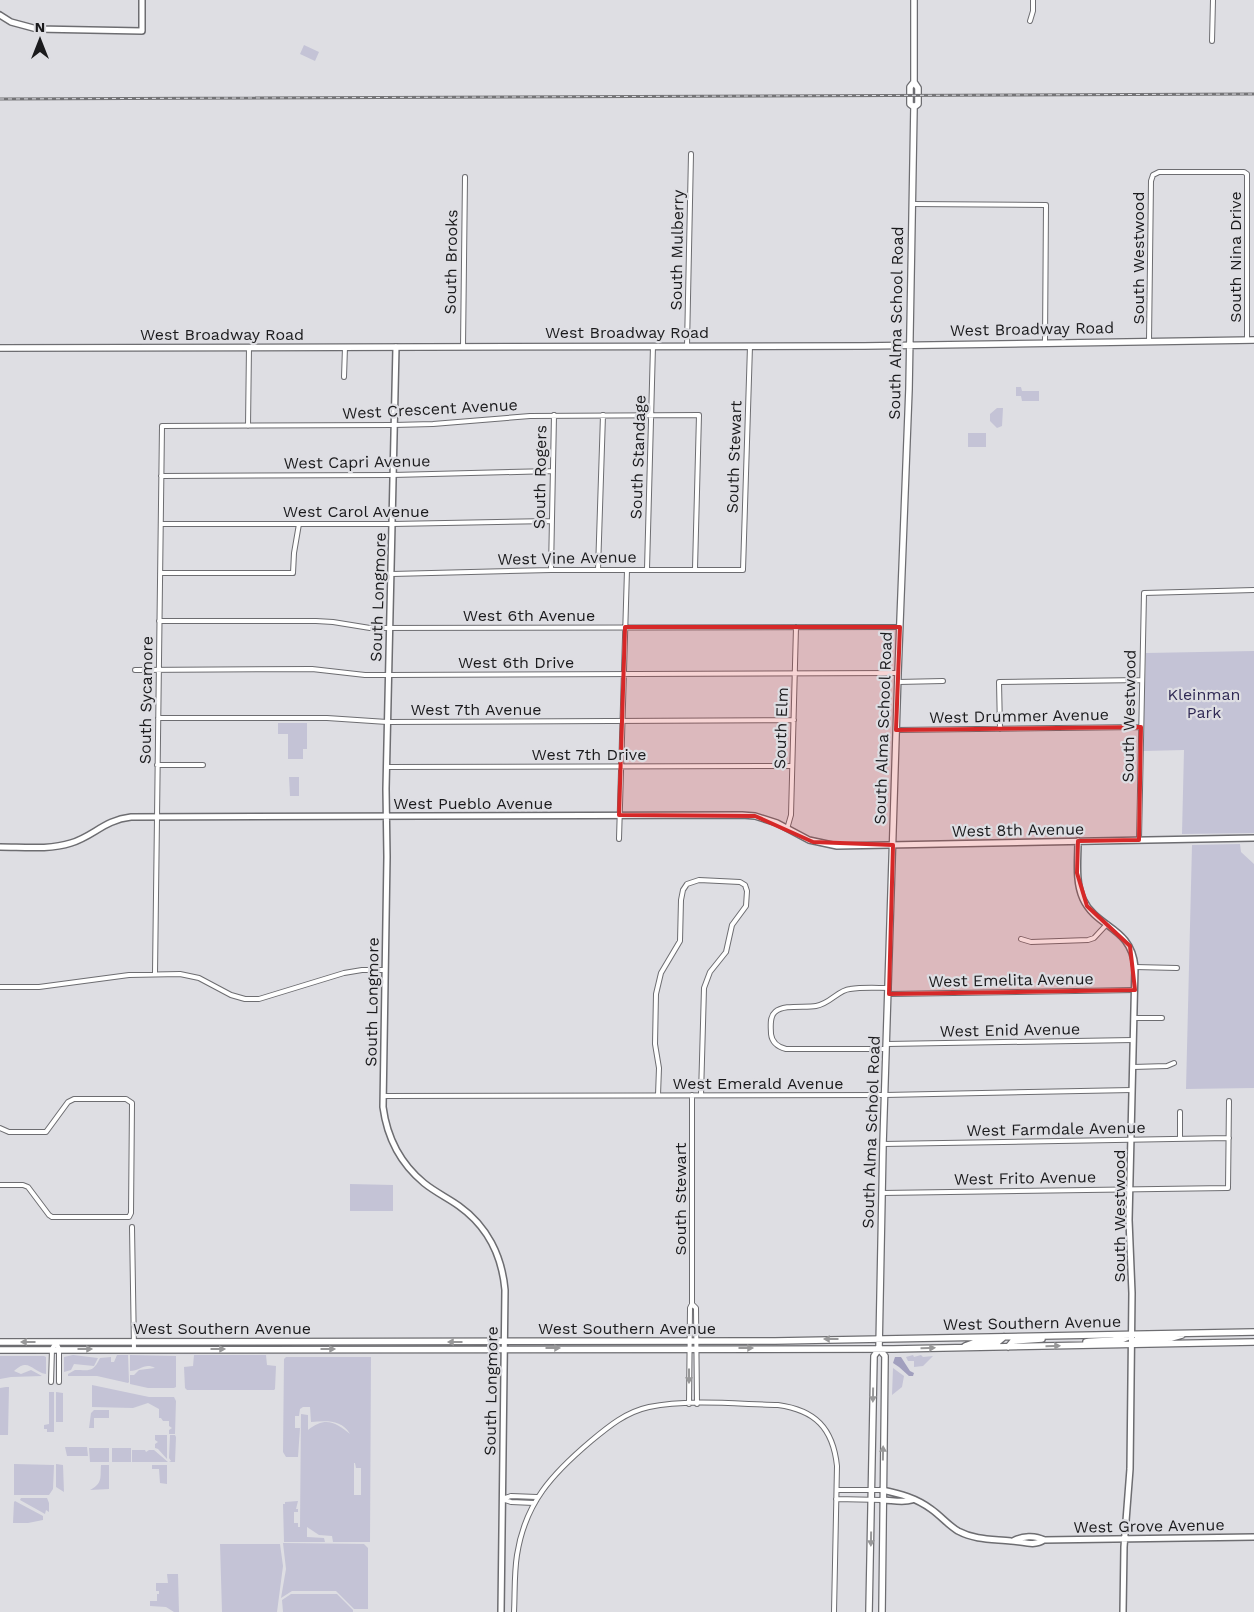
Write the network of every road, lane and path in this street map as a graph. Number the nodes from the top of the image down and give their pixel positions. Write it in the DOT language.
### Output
graph roads {
  1 [pos="142,0"];
  2 [pos="914,0"];
  3 [pos="1033,0"];
  4 [pos="1213,0"];
  5 [pos="0,15"];
  6 [pos="1030,21"];
  7 [pos="1212,41"];
  8 [pos="691,154"];
  9 [pos="1153,175"];
  10 [pos="465,177"];
  11 [pos="912,204"];
  12 [pos="1247,340"];
  13 [pos="1254,340"];
  14 [pos="1149,341"];
  15 [pos="1045,343"];
  16 [pos="910,345"];
  17 [pos="653,346"];
  18 [pos="687,346"];
  19 [pos="750,346"];
  20 [pos="249,347"];
  21 [pos="345,347"];
  22 [pos="396,347"];
  23 [pos="463,347"];
  24 [pos="0,348"];
  25 [pos="344,377"];
  26 [pos="651,414"];
  27 [pos="554,415"];
  28 [pos="603,415"];
  29 [pos="394,425"];
  30 [pos="162,426"];
  31 [pos="248,426"];
  32 [pos="553,471"];
  33 [pos="393,475"];
  34 [pos="161,476"];
  35 [pos="551,521"];
  36 [pos="161,524"];
  37 [pos="299,524"];
  38 [pos="393,524"];
  39 [pos="647,569"];
  40 [pos="695,569"];
  41 [pos="551,570"];
  42 [pos="598,570"];
  43 [pos="628,570"];
  44 [pos="743,570"];
  45 [pos="160,573"];
  46 [pos="392,574"];
  47 [pos="1254,590"];
  48 [pos="159,621"];
  49 [pos="625,627"];
  50 [pos="796,627"];
  51 [pos="900,627"];
  52 [pos="388,628"];
  53 [pos="135,670"];
  54 [pos="158,670"];
  55 [pos="898,673"];
  56 [pos="624,674"];
  57 [pos="795,674"];
  58 [pos="388,675"];
  59 [pos="1142,680"];
  60 [pos="943,681"];
  61 [pos="898,682"];
  62 [pos="158,718"];
  63 [pos="794,720"];
  64 [pos="623,721"];
  65 [pos="387,722"];
  66 [pos="1141,726"];
  67 [pos="1000,729"];
  68 [pos="896,730"];
  69 [pos="157,765"];
  70 [pos="203,765"];
  71 [pos="621,766"];
  72 [pos="792,766"];
  73 [pos="386,767"];
  74 [pos="619,815"];
  75 [pos="386,816"];
  76 [pos="157,817"];
  77 [pos="787,829"];
  78 [pos="1254,838"];
  79 [pos="619,839"];
  80 [pos="1139,840"];
  81 [pos="1078,842"];
  82 [pos="893,845"];
  83 [pos="0,847"];
  84 [pos="1107,924"];
  85 [pos="1022,939"];
  86 [pos="1135,967"];
  87 [pos="1177,968"];
  88 [pos="385,970"];
  89 [pos="155,974"];
  90 [pos="0,987"];
  91 [pos="1134,990"];
  92 [pos="889,991"];
  93 [pos="1134,1018"];
  94 [pos="1162,1018"];
  95 [pos="771,1025"];
  96 [pos="1133,1040"];
  97 [pos="887,1047"];
  98 [pos="1174,1063"];
  99 [pos="1133,1067"];
  100 [pos="1132,1090"];
  101 [pos="658,1095"];
  102 [pos="692,1095"];
  103 [pos="701,1095"];
  104 [pos="885,1095"];
  105 [pos="383,1096"];
  106 [pos="1229,1101"];
  107 [pos="1180,1112"];
  108 [pos="0,1128"];
  109 [pos="1229,1138"];
  110 [pos="1180,1139"];
  111 [pos="1131,1140"];
  112 [pos="883,1144"];
  113 [pos="0,1185"];
  114 [pos="1130,1189"];
  115 [pos="882,1193"];
  116 [pos="132,1227"];
  117 [pos="1254,1332"];
  118 [pos="1225,1333"];
  119 [pos="1132,1334"];
  120 [pos="1186,1334"];
  121 [pos="1054,1336"];
  122 [pos="1004,1337"];
  123 [pos="880,1339"];
  124 [pos="693,1341"];
  125 [pos="0,1342"];
  126 [pos="56,1342"];
  127 [pos="431,1342"];
  128 [pos="1226,1342"];
  129 [pos="1254,1342"];
  130 [pos="1132,1344"];
  131 [pos="504,1345"];
  132 [pos="1081,1345"];
  133 [pos="134,1346"];
  134 [pos="1008,1346"];
  135 [pos="690,1348"];
  136 [pos="697,1348"];
  137 [pos="958,1348"];
  138 [pos="386,1349"];
  139 [pos="879,1349"];
  140 [pos="0,1350"];
  141 [pos="52,1350"];
  142 [pos="59,1350"];
  143 [pos="52,1382"];
  144 [pos="60,1382"];
  145 [pos="689,1404"];
  146 [pos="697,1404"];
  147 [pos="836,1490"];
  148 [pos="872,1490"];
  149 [pos="882,1490"];
  150 [pos="537,1497"];
  151 [pos="502,1499"];
  152 [pos="836,1499"];
  153 [pos="871,1500"];
  154 [pos="882,1500"];
  155 [pos="912,1500"];
  156 [pos="534,1503"];
  157 [pos="1254,1537"];
  158 [pos="1125,1539"];
  159 [pos="501,1612"];
  160 [pos="514,1612"];
  161 [pos="834,1612"];
  162 [pos="869,1612"];
  163 [pos="882,1612"];
  164 [pos="1123,1612"];
  1 -- 5 [label="street"];
  2 -- 11 [label="main road, South Alma School Road"];
  3 -- 6 [label="street"];
  4 -- 7 [label="street"];
  8 -- 18 [label="street, South Mulberry"];
  9 -- 12 [label="street, South Nina Drive"];
  9 -- 14 [label="street, South Westwood"];
  10 -- 23 [label="street, South Brooks"];
  11 -- 15 [label="street"];
  11 -- 16 [label="main road, South Alma School Road"];
  12 -- 13 [label="main road, West Broadway Road"];
  12 -- 14 [label="main road, West Broadway Road"];
  14 -- 15 [label="main road, West Broadway Road"];
  15 -- 16 [label="main road, West Broadway Road"];
  16 -- 19 [label="main road, West Broadway Road"];
  16 -- 51 [label="main road, South Alma School Road"];
  17 -- 18 [label="main road, West Broadway Road"];
  17 -- 23 [label="main road, West Broadway Road"];
  17 -- 26 [label="street, South Standage"];
  18 -- 19 [label="main road, West Broadway Road"];
  19 -- 44 [label="street, South Stewart"];
  20 -- 21 [label="main road, West Broadway Road"];
  20 -- 24 [label="main road, West Broadway Road"];
  20 -- 31 [label="street"];
  21 -- 22 [label="main road, West Broadway Road"];
  21 -- 25 [label="street"];
  22 -- 23 [label="main road, West Broadway Road"];
  22 -- 29 [label="street, South Longmore"];
  26 -- 28 [label="street, West Crescent Avenue"];
  26 -- 39 [label="street, South Standage"];
  26 -- 40 [label="street, West Crescent Avenue"];
  27 -- 28 [label="street, West Crescent Avenue"];
  27 -- 29 [label="street, West Crescent Avenue"];
  27 -- 32 [label="street, South Rogers"];
  28 -- 42 [label="street"];
  29 -- 31 [label="street, West Crescent Avenue"];
  29 -- 33 [label="street, South Longmore"];
  30 -- 31 [label="street, West Crescent Avenue"];
  30 -- 34 [label="street, South Sycamore"];
  32 -- 33 [label="street, West Capri Avenue"];
  32 -- 35 [label="street, South Rogers"];
  33 -- 34 [label="street, West Capri Avenue"];
  33 -- 38 [label="street, South Longmore"];
  34 -- 36 [label="street, South Sycamore"];
  35 -- 38 [label="street, West Carol Avenue"];
  35 -- 41 [label="street, South Rogers"];
  36 -- 37 [label="street, West Carol Avenue"];
  36 -- 45 [label="street, South Sycamore"];
  37 -- 38 [label="street, West Carol Avenue"];
  37 -- 45 [label="street"];
  38 -- 46 [label="street, South Longmore"];
  39 -- 40 [label="street, West Vine Avenue"];
  39 -- 43 [label="street, West Vine Avenue"];
  40 -- 44 [label="street, West Vine Avenue"];
  41 -- 42 [label="street, West Vine Avenue"];
  41 -- 46 [label="street, West Vine Avenue"];
  42 -- 43 [label="street, West Vine Avenue"];
  43 -- 49 [label="street"];
  45 -- 48 [label="street, South Sycamore"];
  46 -- 52 [label="street, South Longmore"];
  47 -- 59 [label="street, South Westwood"];
  48 -- 52 [label="street, West 6th Avenue"];
  48 -- 54 [label="street, South Sycamore"];
  49 -- 50 [label="street, West 6th Avenue"];
  49 -- 52 [label="street, West 6th Avenue"];
  49 -- 56 [label="street"];
  50 -- 51 [label="street, West 6th Avenue"];
  50 -- 57 [label="street, South Elm"];
  51 -- 55 [label="main road, South Alma School Road"];
  52 -- 58 [label="street, South Longmore"];
  53 -- 54 [label="street, West 6th Drive"];
  54 -- 58 [label="street, West 6th Drive"];
  54 -- 62 [label="street, South Sycamore"];
  55 -- 57 [label="street, West 6th Drive"];
  55 -- 61 [label="main road, South Alma School Road"];
  56 -- 57 [label="street, West 6th Drive"];
  56 -- 58 [label="street, West 6th Drive"];
  56 -- 64 [label="street"];
  57 -- 63 [label="street, South Elm"];
  58 -- 65 [label="street, South Longmore"];
  59 -- 66 [label="street, South Westwood"];
  59 -- 67 [label="street"];
  60 -- 61 [label="street"];
  61 -- 68 [label="main road, South Alma School Road"];
  62 -- 65 [label="street, West 7th Avenue"];
  62 -- 69 [label="street, South Sycamore"];
  63 -- 64 [label="street, West 7th Avenue"];
  63 -- 72 [label="street, South Elm"];
  64 -- 65 [label="street, West 7th Avenue"];
  64 -- 71 [label="street"];
  65 -- 73 [label="street, South Longmore"];
  66 -- 67 [label="street, West Drummer Avenue"];
  66 -- 80 [label="street, South Westwood"];
  67 -- 68 [label="street, West Drummer Avenue"];
  68 -- 82 [label="main road, South Alma School Road"];
  69 -- 70 [label="street"];
  69 -- 76 [label="street, South Sycamore"];
  71 -- 72 [label="street, West 7th Drive"];
  71 -- 73 [label="street, West 7th Drive"];
  71 -- 74 [label="street"];
  72 -- 77 [label="street, South Elm"];
  73 -- 75 [label="street, South Longmore"];
  74 -- 75 [label="street, West Pueblo Avenue"];
  74 -- 77 [label="street, West Pueblo Avenue"];
  74 -- 79 [label="street"];
  75 -- 76 [label="street, West Pueblo Avenue"];
  75 -- 88 [label="street, South Longmore"];
  76 -- 83 [label="street"];
  76 -- 89 [label="street, South Sycamore"];
  77 -- 82 [label="street, West 8th Avenue"];
  78 -- 80 [label="street, West 8th Avenue"];
  80 -- 81 [label="street, West 8th Avenue"];
  81 -- 82 [label="street, West 8th Avenue"];
  81 -- 84 [label="street, South Westwood"];
  82 -- 92 [label="main road, South Alma School Road"];
  84 -- 85 [label="street"];
  84 -- 86 [label="street, South Westwood"];
  86 -- 87 [label="street"];
  86 -- 91 [label="street, South Westwood"];
  88 -- 89 [label="street"];
  88 -- 105 [label="street, South Longmore"];
  89 -- 90 [label="street"];
  91 -- 92 [label="street, West Emelita Avenue"];
  91 -- 93 [label="street, South Westwood"];
  92 -- 95 [label="street, West Emelita Avenue"];
  92 -- 97 [label="main road, South Alma School Road"];
  93 -- 94 [label="street"];
  93 -- 96 [label="street, South Westwood"];
  95 -- 97 [label="street, West Enid Avenue"];
  96 -- 97 [label="street, West Enid Avenue"];
  96 -- 99 [label="street, South Westwood"];
  97 -- 104 [label="main road, South Alma School Road"];
  98 -- 99 [label="street"];
  99 -- 100 [label="street, South Westwood"];
  100 -- 104 [label="street, West Emerald Avenue"];
  100 -- 111 [label="street, South Westwood"];
  101 -- 102 [label="street, West Emerald Avenue"];
  101 -- 103 [label="street"];
  101 -- 105 [label="street, West Emerald Avenue"];
  102 -- 103 [label="street, West Emerald Avenue"];
  102 -- 124 [label="street, South Stewart"];
  103 -- 104 [label="street, West Emerald Avenue"];
  104 -- 112 [label="main road, South Alma School Road"];
  105 -- 131 [label="street, South Longmore"];
  106 -- 109 [label="street"];
  107 -- 110 [label="street"];
  108 -- 113 [label="street"];
  109 -- 110 [label="street, West Farmdale Avenue"];
  109 -- 114 [label="street, West Frito Avenue"];
  110 -- 111 [label="street, West Farmdale Avenue"];
  111 -- 112 [label="street, West Farmdale Avenue"];
  111 -- 114 [label="street, South Westwood"];
  112 -- 115 [label="main road, South Alma School Road"];
  114 -- 115 [label="street, West Frito Avenue"];
  114 -- 119 [label="street, South Westwood"];
  115 -- 123 [label="main road, South Alma School Road"];
  116 -- 133 [label="street"];
  117 -- 118 [label="main road, West Southern Avenue"];
  118 -- 120 [label="main road, West Southern Avenue"];
  118 -- 128 [label="main road"];
  119 -- 120 [label="main road, West Southern Avenue"];
  119 -- 121 [label="main road, West Southern Avenue"];
  119 -- 130 [label="street, South Westwood"];
  119 -- 132 [label="main road"];
  120 -- 130 [label="main road"];
  121 -- 122 [label="main road, West Southern Avenue"];
  121 -- 134 [label="main road"];
  122 -- 123 [label="main road, West Southern Avenue"];
  122 -- 137 [label="main road"];
  123 -- 124 [label="main road, West Southern Avenue, one-way"];
  123 -- 139 [label="main road, South Alma School Road"];
  124 -- 131 [label="main road, West Southern Avenue"];
  124 -- 135 [label="street, South Stewart"];
  124 -- 136 [label="street, South Stewart"];
  126 -- 125 [label="main road, West Southern Avenue, one-way"];
  126 -- 133 [label="main road, West Southern Avenue"];
  126 -- 141 [label="street"];
  126 -- 142 [label="street"];
  131 -- 127 [label="main road, West Southern Avenue, one-way"];
  127 -- 133 [label="main road, West Southern Avenue"];
  127 -- 138 [label="main road"];
  128 -- 129 [label="main road, West Southern Avenue"];
  128 -- 130 [label="main road, West Southern Avenue"];
  130 -- 132 [label="main road, West Southern Avenue"];
  130 -- 158 [label="street, South Westwood"];
  131 -- 135 [label="main road, West Southern Avenue, one-way"];
  131 -- 138 [label="main road, West Southern Avenue"];
  131 -- 151 [label="street, South Longmore"];
  134 -- 132 [label="main road, West Southern Avenue, one-way"];
  133 -- 138 [label="main road, West Southern Avenue, one-way"];
  142 -- 133 [label="main road, West Southern Avenue, one-way"];
  134 -- 137 [label="main road, West Southern Avenue"];
  135 -- 136 [label="main road, West Southern Avenue"];
  135 -- 145 [label="street, South Stewart, one-way"];
  136 -- 139 [label="main road, West Southern Avenue, one-way"];
  136 -- 146 [label="street, South Stewart"];
  139 -- 137 [label="main road, West Southern Avenue, one-way"];
  139 -- 148 [label="main road, South Alma School Road, one-way"];
  149 -- 139 [label="main road, South Alma School Road, one-way"];
  140 -- 141 [label="main road, West Southern Avenue"];
  141 -- 142 [label="main road, West Southern Avenue"];
  141 -- 143 [label="street"];
  142 -- 144 [label="street"];
  145 -- 146 [label="street"];
  145 -- 150 [label="street"];
  146 -- 147 [label="street"];
  147 -- 148 [label="street, West Grove Avenue"];
  147 -- 152 [label="street"];
  148 -- 149 [label="street, West Grove Avenue"];
  148 -- 153 [label="main road, South Alma School Road"];
  149 -- 154 [label="main road, South Alma School Road"];
  149 -- 155 [label="street, West Grove Avenue"];
  150 -- 151 [label="street"];
  150 -- 156 [label="street"];
  151 -- 156 [label="street"];
  151 -- 159 [label="street, South Longmore"];
  152 -- 153 [label="street, West Grove Avenue"];
  152 -- 161 [label="street"];
  153 -- 154 [label="street, West Grove Avenue"];
  153 -- 162 [label="main road, South Alma School Road, one-way"];
  154 -- 155 [label="street, West Grove Avenue"];
  154 -- 163 [label="main road, South Alma School Road"];
  155 -- 158 [label="street, West Grove Avenue"];
  156 -- 160 [label="street"];
  157 -- 158 [label="street, West Grove Avenue"];
  158 -- 164 [label="street, South Westwood"];
}
